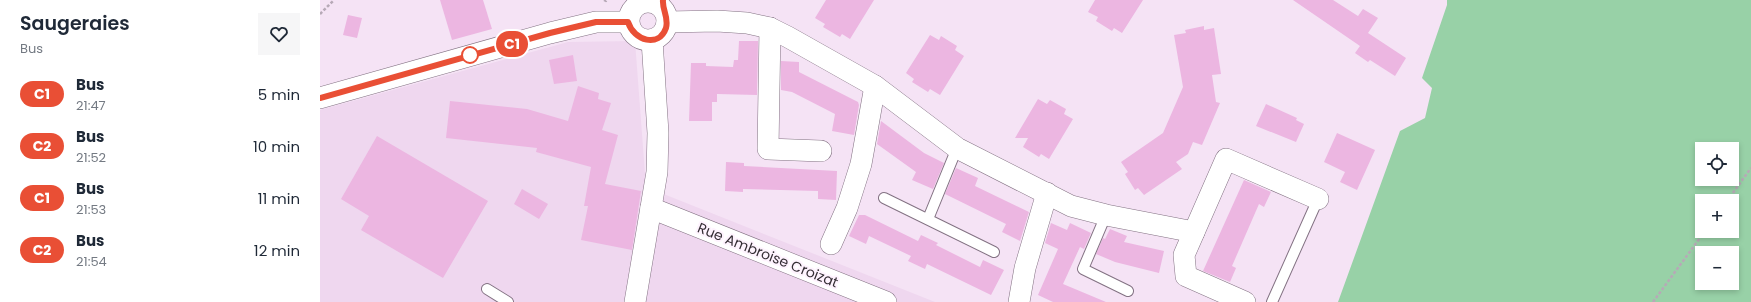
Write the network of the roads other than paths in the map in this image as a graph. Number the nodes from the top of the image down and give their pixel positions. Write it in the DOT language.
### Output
graph roads {
  1 [pos="641,1"];
  2 [pos="664,10"];
  3 [pos="628,22"];
  4 [pos="770,28"];
  5 [pos="652,40"];
  6 [pos="875,86"];
  7 [pos="320,98"];
  8 [pos="957,148"];
  9 [pos="820,151"];
  10 [pos="1046,193"];
  11 [pos="884,198"];
  12 [pos="1318,199"];
  13 [pos="651,208"];
  14 [pos="1106,215"];
  15 [pos="928,219"];
  16 [pos="1194,232"];
  17 [pos="831,244"];
  18 [pos="994,252"];
  19 [pos="487,289"];
  20 [pos="1128,291"];
  21 [pos="508,302"];
  22 [pos="635,302"];
  23 [pos="886,302"];
  24 [pos="1019,302"];
  25 [pos="1245,302"];
  26 [pos="1272,302"];
  1 -- 2 [label="street"];
  1 -- 3 [label="street"];
  2 -- 4 [label="street"];
  2 -- 5 [label="street"];
  3 -- 5 [label="street"];
  3 -- 7 [label="street"];
  4 -- 6 [label="street"];
  4 -- 9 [label="street"];
  5 -- 13 [label="street"];
  6 -- 8 [label="street"];
  6 -- 17 [label="street"];
  8 -- 10 [label="street"];
  8 -- 15 [label="lane"];
  10 -- 14 [label="street"];
  10 -- 24 [label="street"];
  11 -- 15 [label="lane"];
  12 -- 16 [label="street"];
  12 -- 26 [label="lane"];
  13 -- 22 [label="street"];
  13 -- 23 [label="street, Rue Ambroise Croizat"];
  14 -- 16 [label="street"];
  14 -- 20 [label="lane"];
  15 -- 18 [label="lane"];
  16 -- 25 [label="street"];
  19 -- 21 [label="lane"];
}
